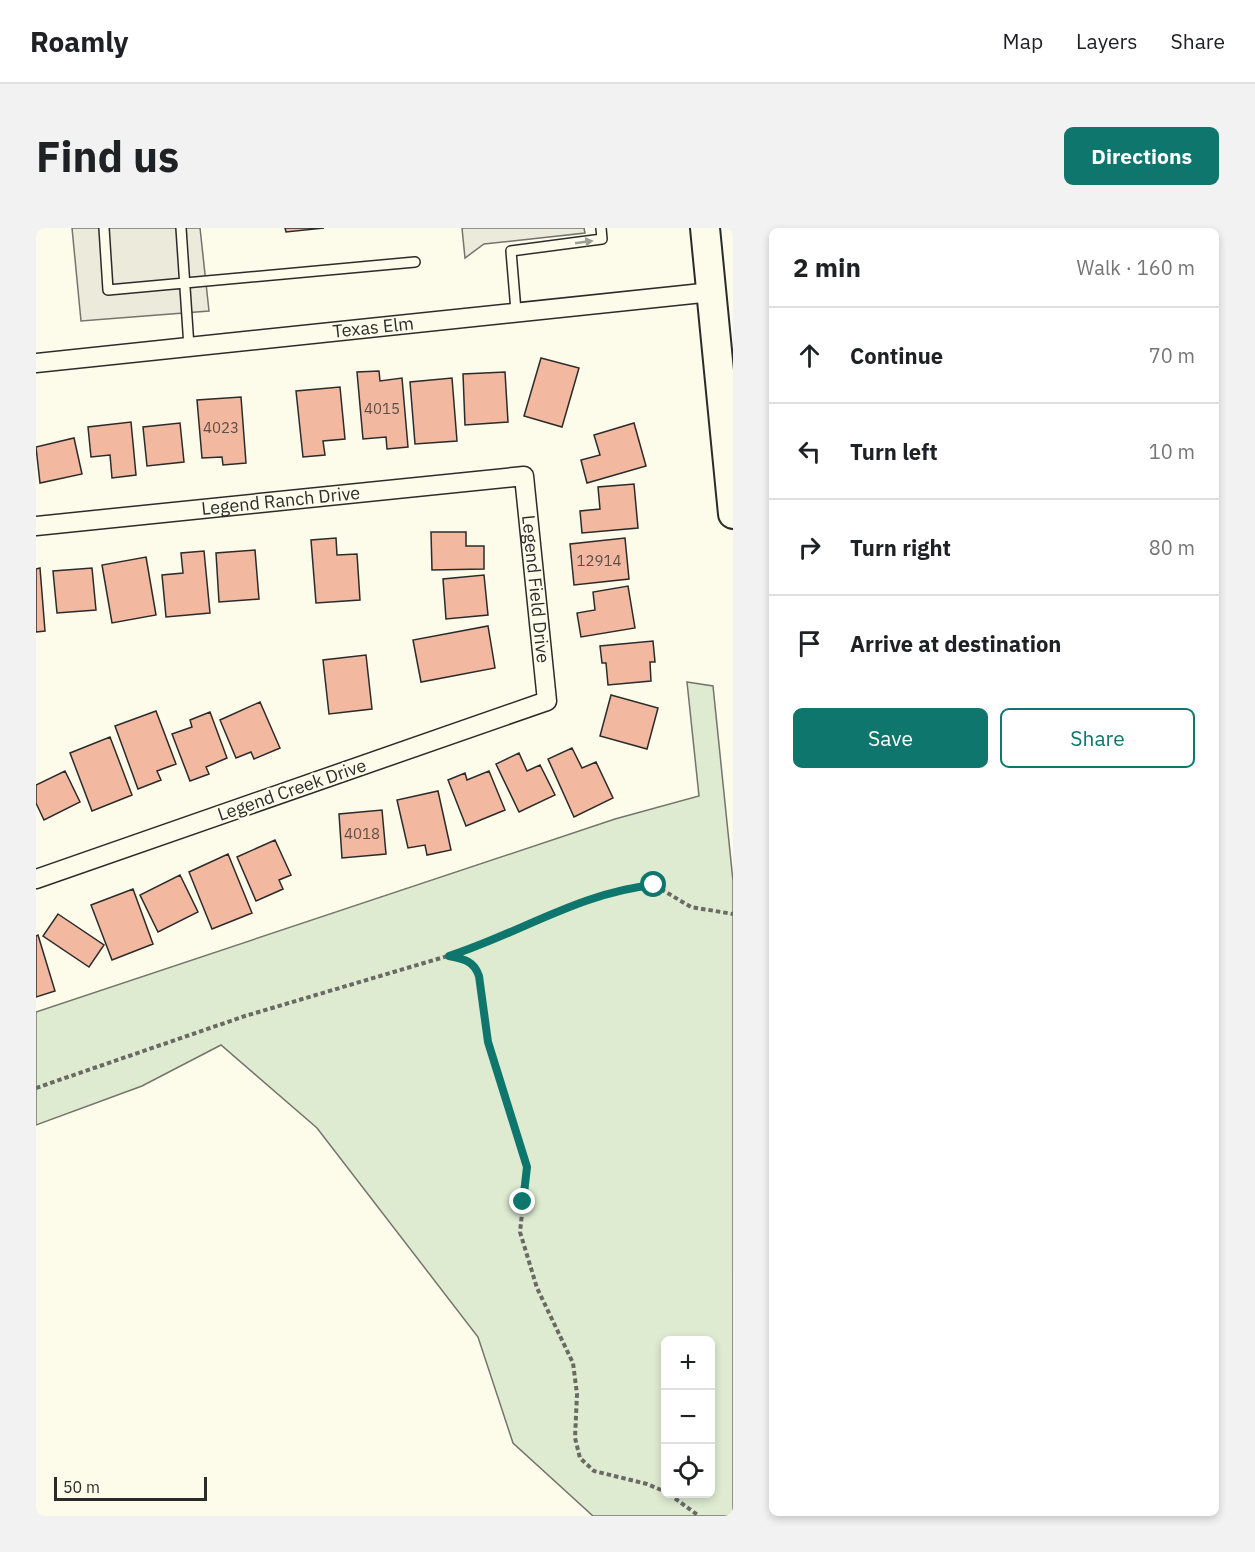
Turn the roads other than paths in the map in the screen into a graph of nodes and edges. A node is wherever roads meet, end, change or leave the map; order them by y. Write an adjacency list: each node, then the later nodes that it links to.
1 (104, 228): 6 (lane)
2 (181, 228): 6 (lane)
3 (601, 228): 8 (lane, one-way to 3)
4 (705, 228): 7 (main road)
5 (415, 262): 6 (lane)
6 (184, 283): 9 (lane)
7 (712, 292): 8 (street, Texas Elm); 12 (main road)
8 (516, 311): 9 (street, Texas Elm)
9 (189, 347): 10 (street, Texas Elm)
10 (36, 363)
11 (524, 476): 13 (street, Legend Ranch Drive); 14 (street, Legend Field Drive)
12 (733, 514)
13 (36, 526)
14 (548, 701): 15 (street, Legend Creek Drive)
15 (36, 879)

